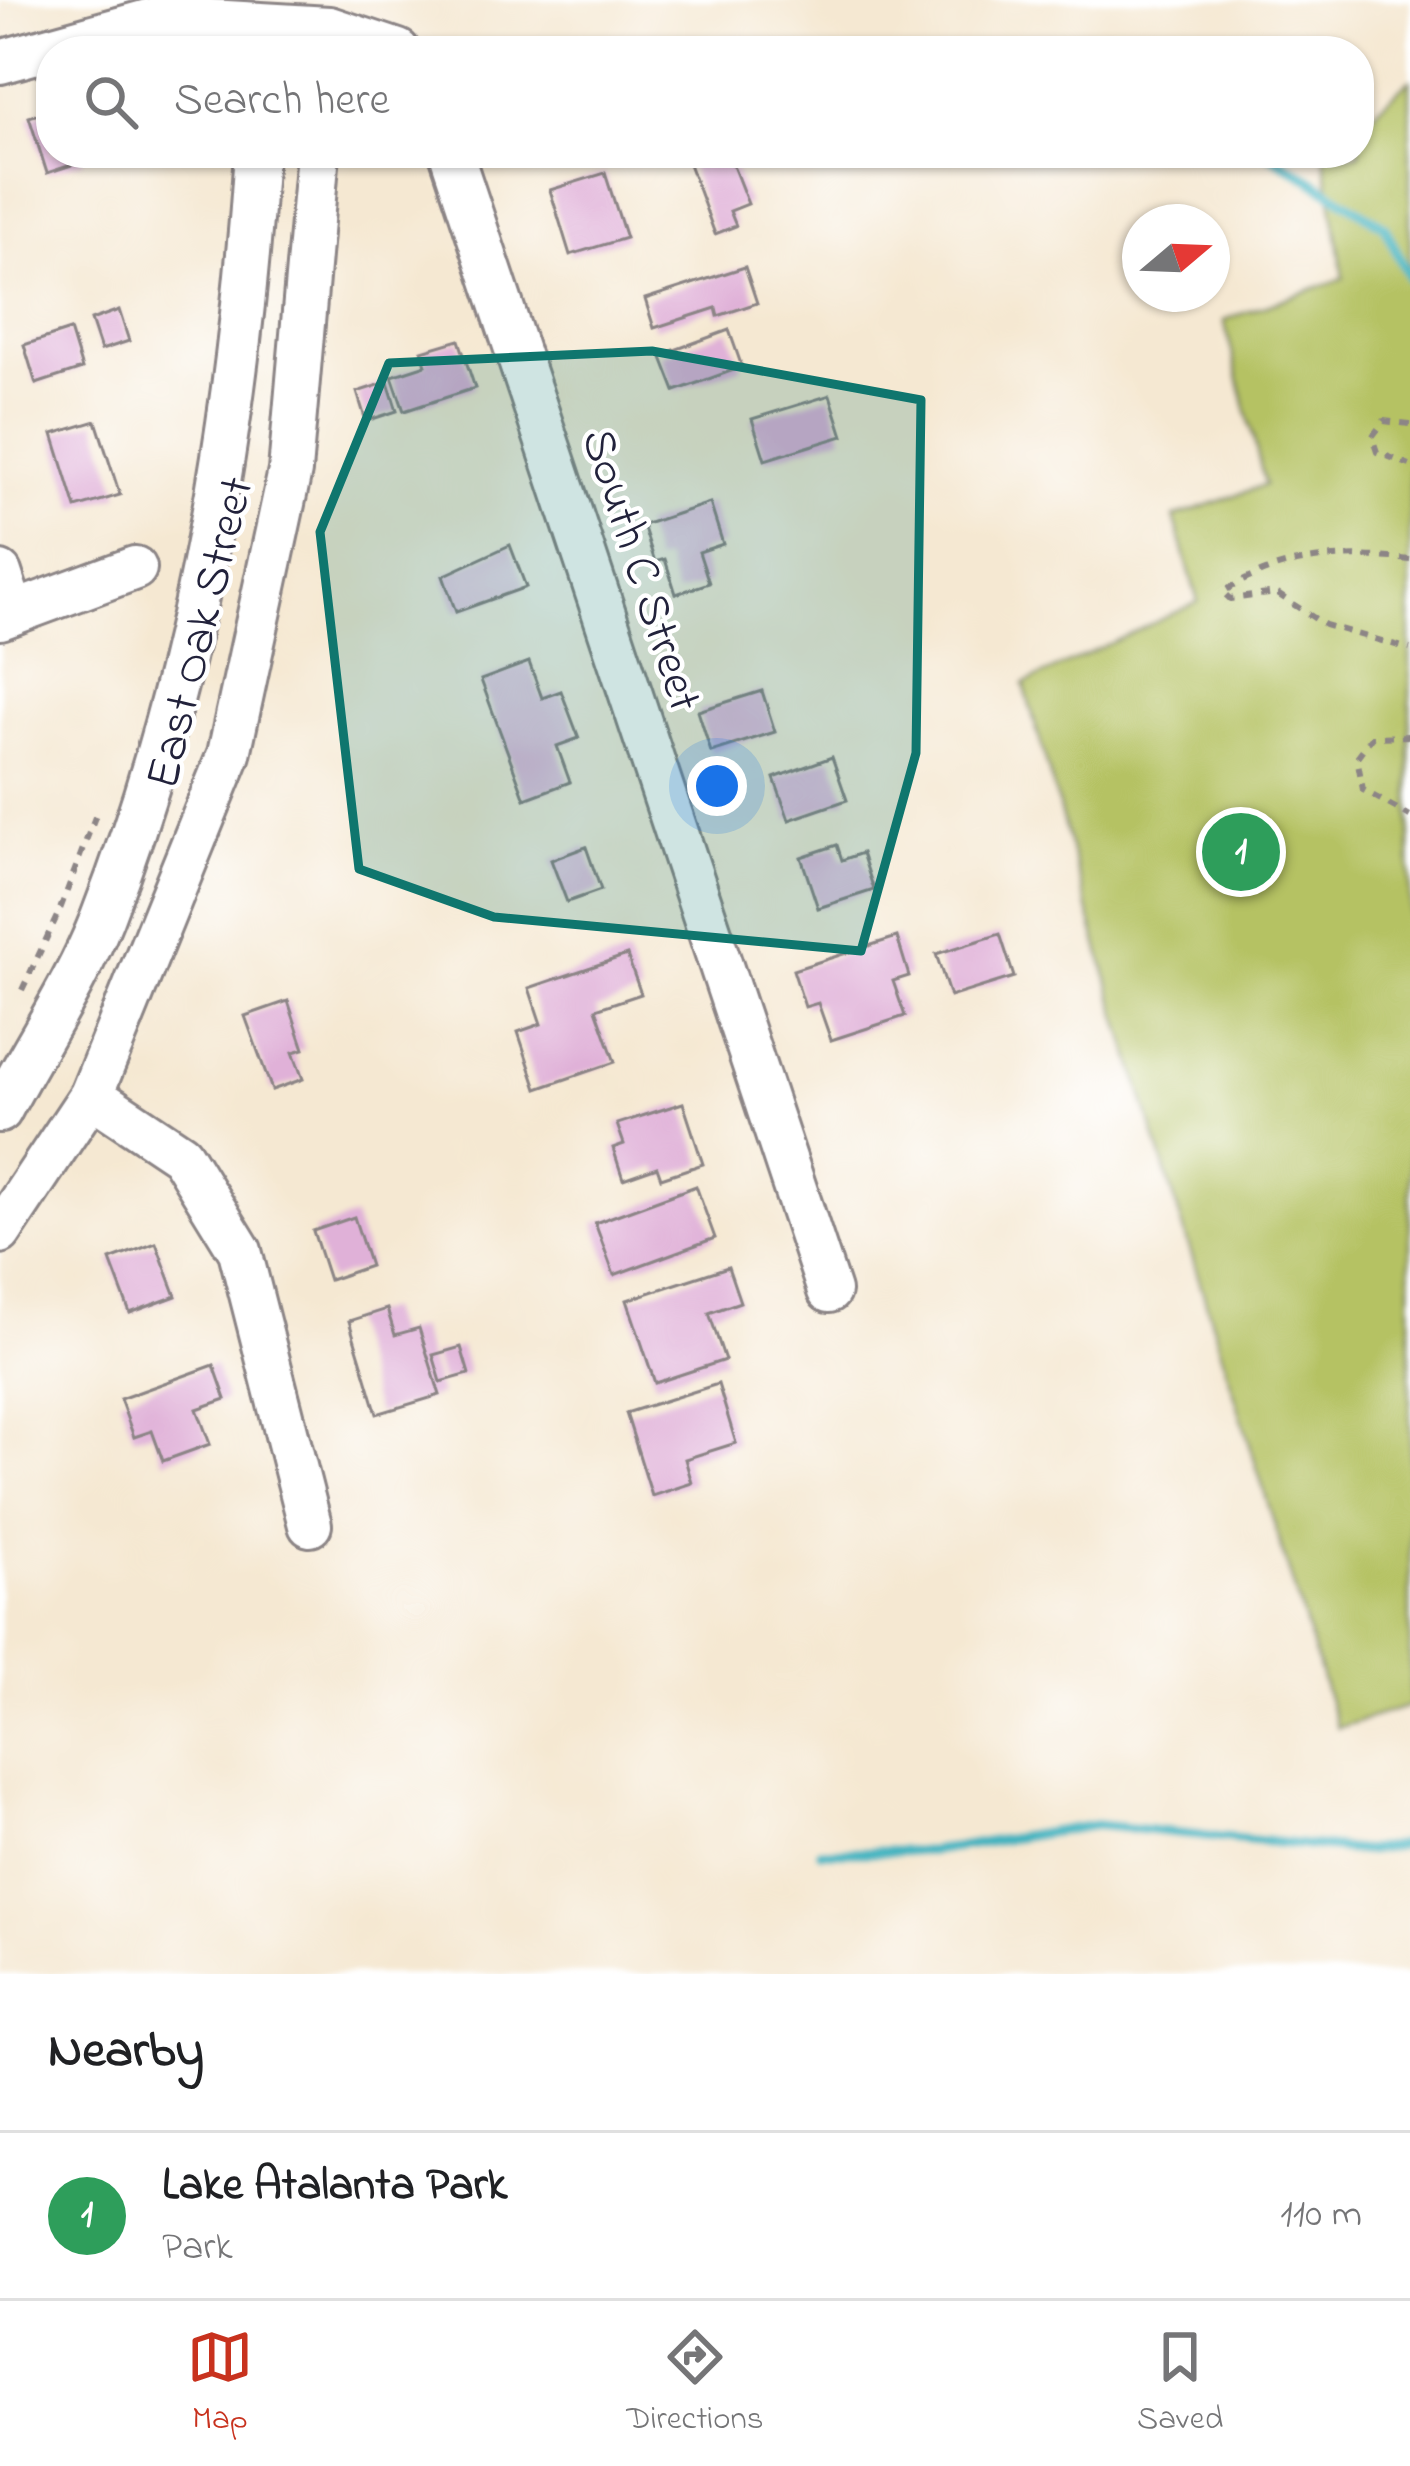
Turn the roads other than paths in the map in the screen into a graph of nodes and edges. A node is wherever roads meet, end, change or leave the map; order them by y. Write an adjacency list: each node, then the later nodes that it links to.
1 (264, 25): 2 (street); 3 (street)
2 (329, 26)
3 (94, 36)
4 (36, 52): 5 (street)
5 (0, 62)
6 (254, 168): 13 (street, East Oak Street)
7 (317, 168): 12 (street, East Oak Street)
8 (456, 168): 15 (street, South C Street)
9 (135, 568): 11 (street)
10 (0, 573): 11 (street)
11 (7, 616)
12 (92, 1095): 14 (street, East Oak Street); 16 (street)
13 (0, 1112)
14 (0, 1232)
15 (829, 1291)
16 (310, 1525)

